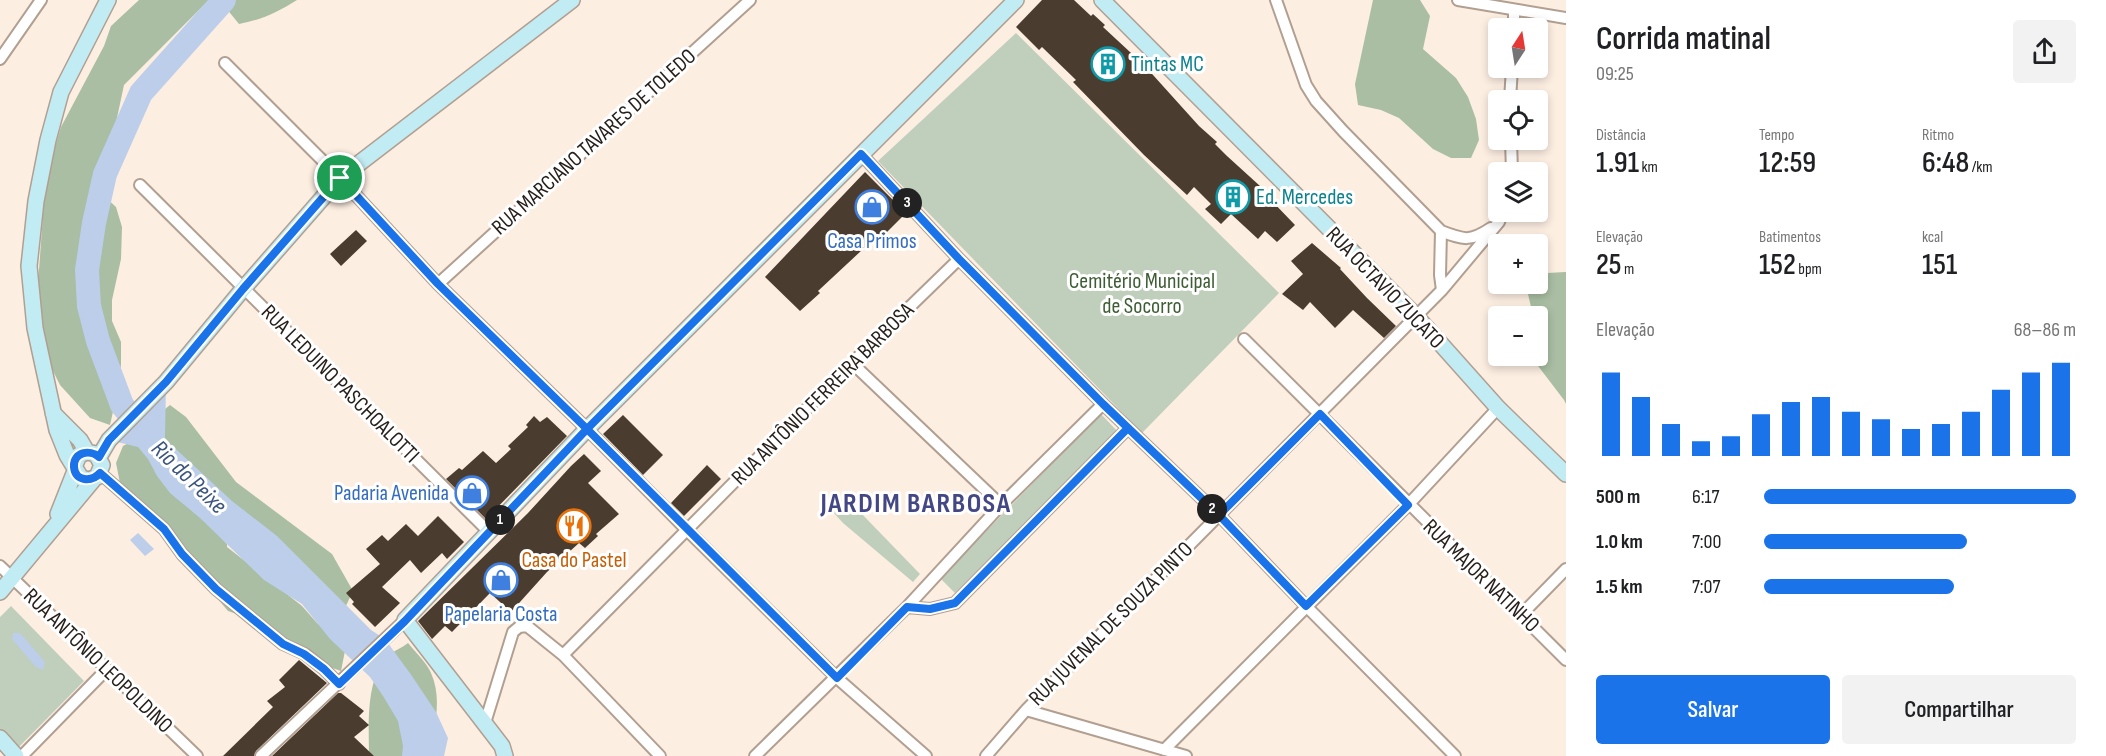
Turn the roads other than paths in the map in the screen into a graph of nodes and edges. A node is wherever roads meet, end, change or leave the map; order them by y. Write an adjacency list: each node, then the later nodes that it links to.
1 (41, 0): 12 (street)
2 (108, 0): 28 (street)
3 (572, 0): 15 (street)
4 (750, 0): 20 (street, RUA MARCIANO TAVARES DE TOLEDO)
5 (1016, 0): 14 (street)
6 (1102, 0): 23 (street, RUA OCTAVIO ZUCATO)
7 (1276, 0): 18 (street)
8 (1458, 0): 9 (street)
9 (1515, 10): 10 (street); 11 (street)
10 (1515, 18)
11 (1566, 18)
12 (0, 58)
13 (225, 63): 15 (street)
14 (861, 154): 19 (street); 31 (street)
15 (340, 178): 20 (street); 21 (street)
16 (140, 186): 21 (street, RUA LEDUINO PASCHOALOTTI)
17 (1499, 222): 18 (street); 22 (street, RUA JUVENAL DE SOUZA PINTO)
18 (1441, 231): 22 (street)
19 (959, 259): 25 (street, RUA ANTÔNIO FERREIRA BARBOSA); 26 (street)
20 (438, 284): 31 (street)
21 (243, 289): 32 (street); 41 (street, RUA LEDUINO PASCHOALOTTI)
22 (1442, 290): 23 (street, RUA JUVENAL DE SOUZA PINTO)
23 (1415, 315): 27 (street, RUA OCTAVIO ZUCATO); 29 (street, RUA JUVENAL DE SOUZA PINTO)
24 (1244, 339): 29 (street, RUA MAJOR NATINHO)
25 (852, 363): 36 (street); 40 (street, RUA ANTÔNIO FERREIRA BARBOSA)
26 (1103, 404): 30 (street); 36 (street)
27 (1498, 408): 34 (street, RUA OCTAVIO ZUCATO); 37 (street)
28 (53, 413): 32 (street); 33 (street)
29 (1320, 414): 37 (street, RUA MAJOR NATINHO); 38 (street, RUA JUVENAL DE SOUZA PINTO)
30 (1128, 428): 38 (street); 47 (street)
31 (587, 429): 40 (street); 41 (street)
32 (93, 454): 33 (street); 35 (street)
33 (75, 469): 35 (street); 39 (street)
34 (1566, 474)
35 (97, 476): 39 (street); 54 (street)
36 (1002, 505): 47 (street)
37 (1408, 505): 46 (street); 48 (street, RUA MAJOR NATINHO)
38 (1219, 515): 46 (street); 55 (street, RUA JUVENAL DE SOUZA PINTO)
39 (54, 525): 44 (street)
40 (688, 531): 50 (street, RUA ANTÔNIO FERREIRA BARBOSA); 53 (street)
41 (489, 532): 49 (street)
42 (0, 566): 44 (street, RUA ANTÔNIO LEOPOLDINO)
43 (1566, 569): 48 (street)
44 (12, 578): 45 (street); 52 (street, RUA ANTÔNIO LEOPOLDINO)
45 (0, 592)
46 (1306, 606): 58 (street); 69 (street)
47 (907, 607): 53 (street)
48 (1521, 615): 51 (street, RUA MAJOR NATINHO)
49 (401, 624): 54 (street); 56 (street)
50 (563, 655): 56 (street); 64 (street)
51 (1566, 660)
52 (106, 670): 60 (street); 61 (street, RUA ANTÔNIO LEOPOLDINO)
53 (837, 678): 65 (street); 66 (street)
54 (341, 682): 62 (street)
55 (1026, 710): 58 (street); 67 (street, RUA JUVENAL DE SOUZA PINTO)
56 (485, 723): 63 (street)
57 (0, 738): 59 (street)
58 (1164, 750): 68 (street)
59 (16, 756)
60 (22, 756)
61 (197, 756)
62 (261, 756)
63 (505, 756)
64 (660, 756)
65 (755, 756)
66 (926, 756)
67 (986, 756)
68 (1186, 756)
69 (1455, 756)

